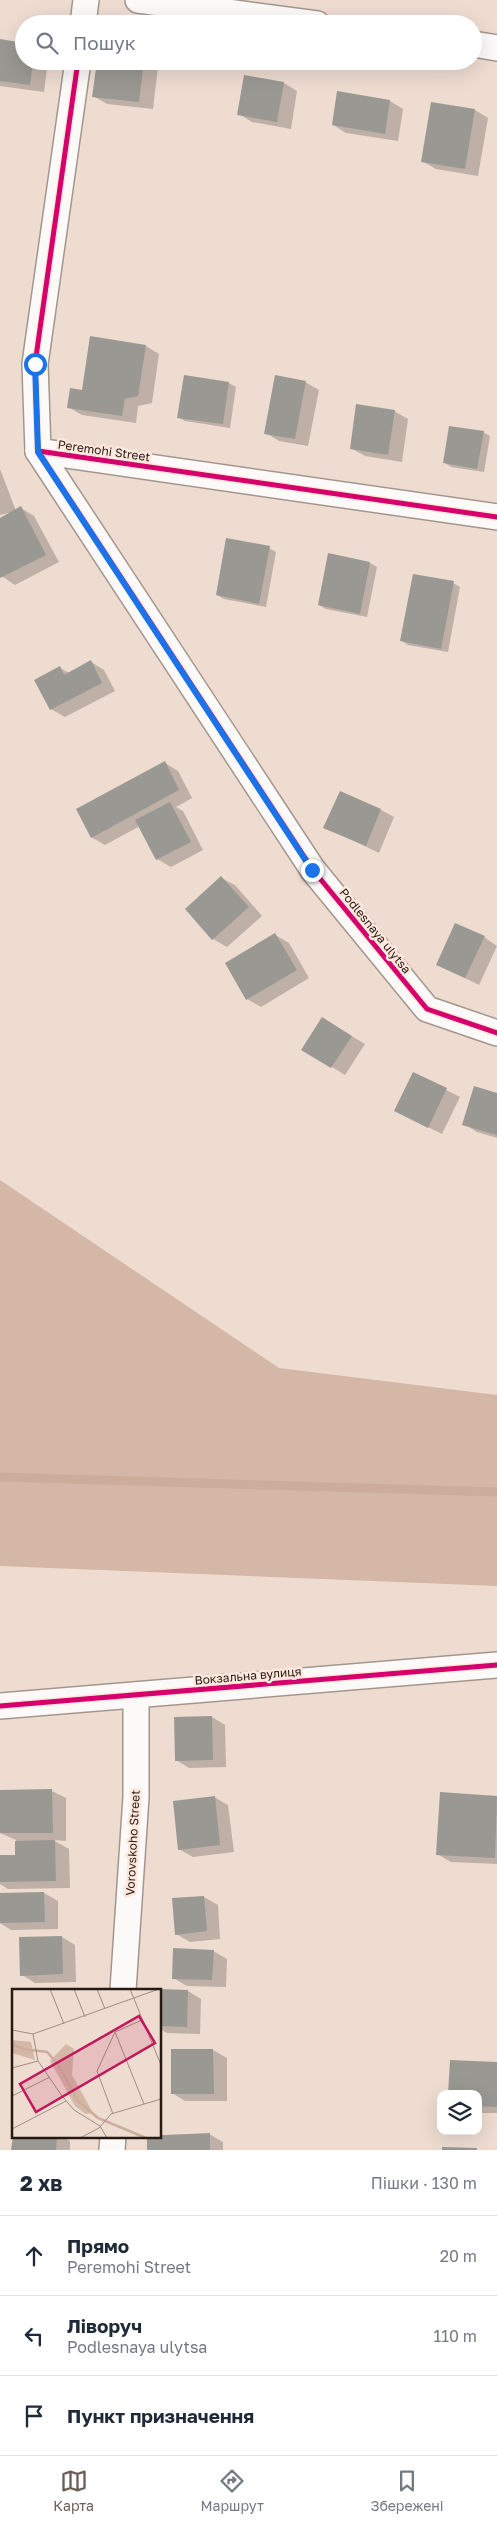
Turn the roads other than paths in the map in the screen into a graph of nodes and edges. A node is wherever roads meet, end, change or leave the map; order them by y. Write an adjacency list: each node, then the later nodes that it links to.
1 (86, 0): 3 (street)
2 (138, 0): 4 (street)
3 (84, 15)
4 (250, 15)
5 (482, 46): 6 (street)
6 (497, 48)
7 (77, 70): 8 (street, Peremohi Street)
8 (38, 452): 9 (street, Peremohi Street); 10 (street, Podlesnaya ulytsa)
9 (497, 517)
10 (497, 1033)
11 (497, 1664): 12 (street, Вокзальна вулиця)
12 (136, 1695): 13 (street, Вокзальна вулиця); 14 (street, Vorovskoho Street)
13 (0, 1706)
14 (123, 1989)

